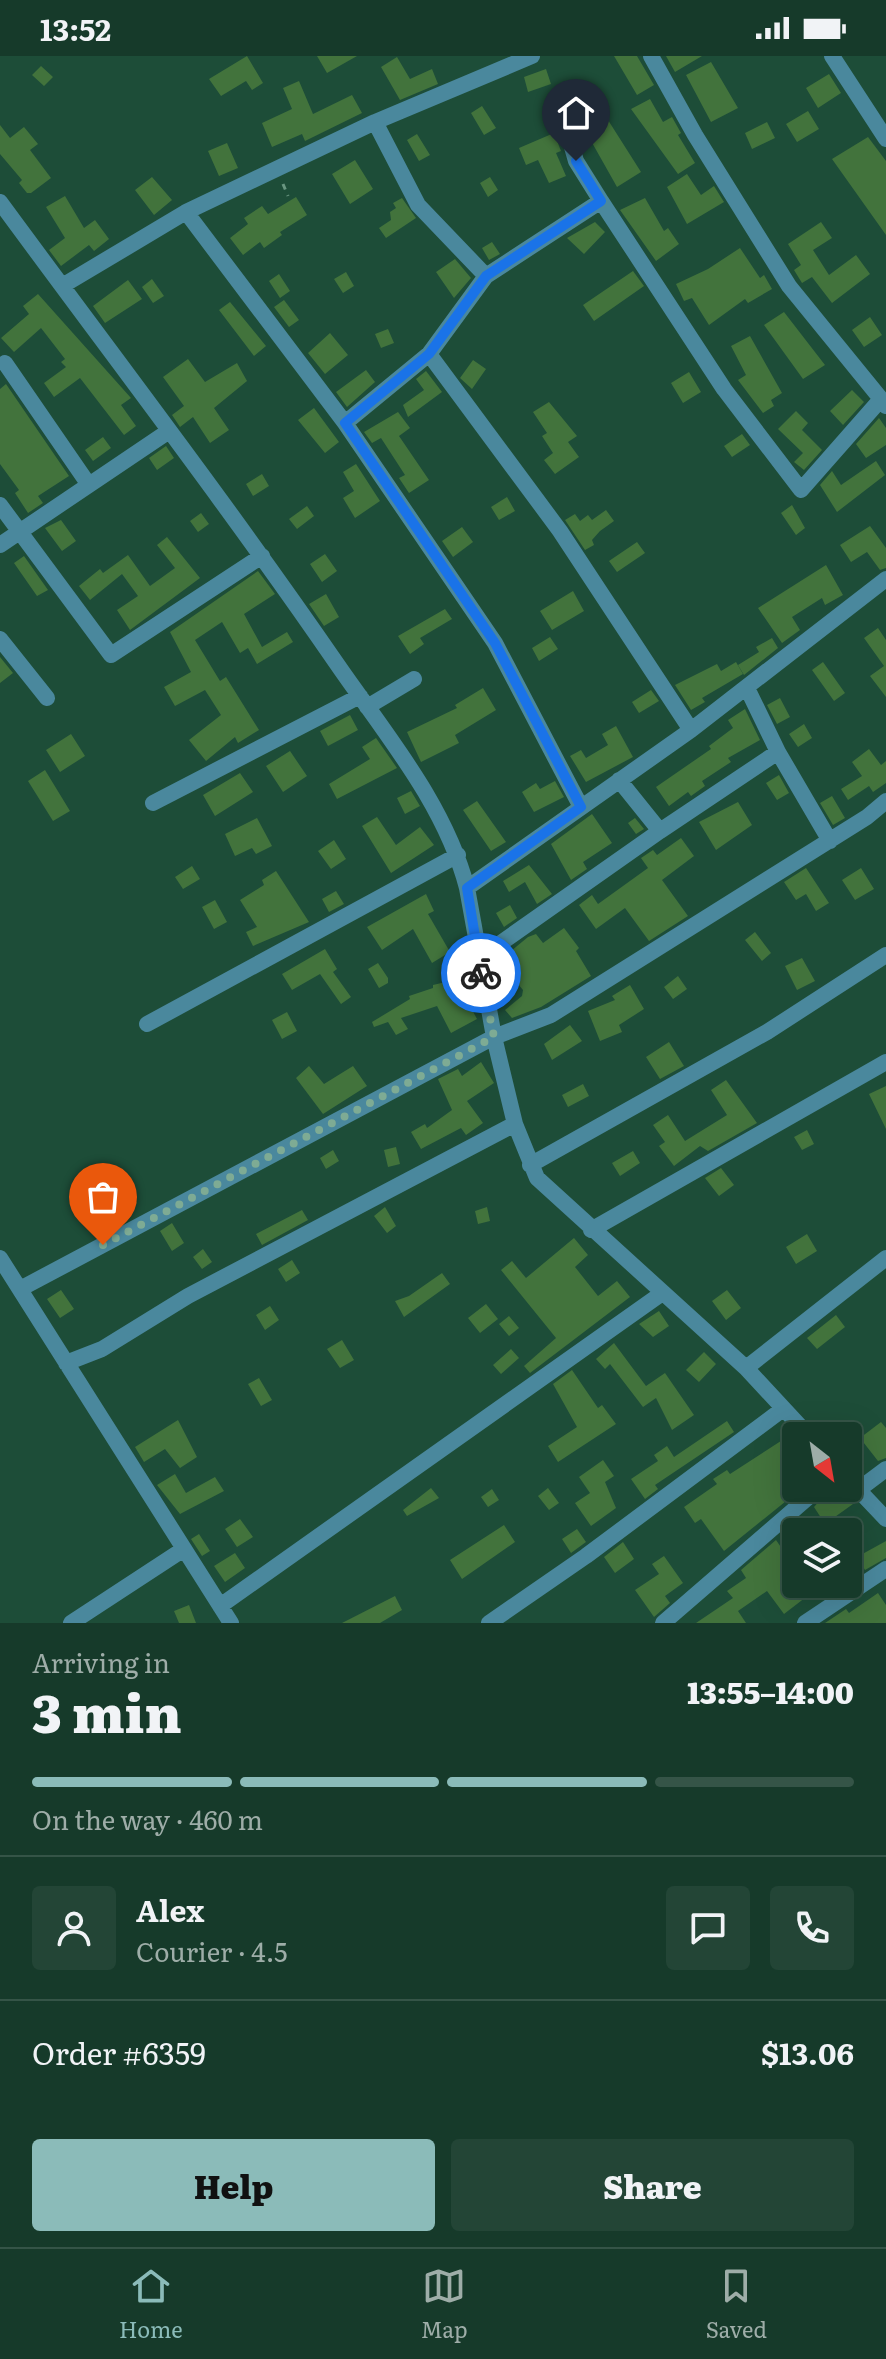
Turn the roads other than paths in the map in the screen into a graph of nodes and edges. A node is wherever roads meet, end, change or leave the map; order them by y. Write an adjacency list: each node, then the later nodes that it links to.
1 (532, 56): 5 (street)
2 (651, 56): 14 (street)
3 (832, 56): 6 (street)
4 (562, 112): 7 (street)
5 (375, 122): 9 (street); 10 (street)
6 (886, 139)
7 (601, 201): 10 (street); 14 (street)
8 (0, 202): 11 (street)
9 (186, 212): 11 (street); 15 (street)
10 (486, 276): 12 (street)
11 (62, 286): 16 (street)
12 (429, 354): 15 (street); 28 (street)
13 (5, 363): 17 (street)
14 (883, 402)
15 (345, 423): 33 (street)
16 (169, 431): 17 (street); 21 (street)
17 (89, 485): 19 (street)
18 (0, 505): 19 (street)
19 (19, 532): 20 (street); 21 (street)
20 (0, 545)
21 (262, 556): 27 (street)
22 (886, 579): 25 (street)
23 (0, 639): 26 (street)
24 (414, 679): 27 (street)
25 (747, 688): 28 (street); 29 (street)
26 (47, 698)
27 (364, 702): 32 (street); 36 (street)
28 (691, 730): 30 (street)
29 (778, 752): 34 (street); 35 (street)
30 (619, 780): 33 (street); 34 (street)
31 (886, 801): 35 (street)
32 (153, 803)
33 (581, 807): 37 (street)
34 (660, 831): 39 (street)
35 (830, 841): 41 (street)
36 (458, 855): 37 (street); 40 (street)
37 (467, 888): 39 (street)
38 (886, 955): 44 (street)
39 (478, 959): 41 (street)
40 (147, 1024)
41 (494, 1037): 43 (street); 48 (street)
42 (886, 1062): 45 (street)
43 (515, 1124): 44 (street); 50 (street)
44 (530, 1165): 45 (street)
45 (591, 1230): 49 (street)
46 (0, 1258): 48 (street)
47 (886, 1258): 51 (street)
48 (20, 1289): 50 (street)
49 (661, 1294): 51 (street); 61 (street)
50 (66, 1363): 59 (street)
51 (746, 1368): 52 (street)
52 (783, 1409): 53 (street); 63 (street)
53 (796, 1422)
54 (886, 1469): 55 (street)
55 (862, 1481)
56 (862, 1494): 58 (street)
57 (803, 1502): 64 (street)
58 (886, 1519)
59 (184, 1549): 61 (street); 62 (street)
60 (886, 1569): 65 (street)
61 (225, 1618)
62 (71, 1623)
63 (489, 1623)
64 (663, 1623)
65 (805, 1623)

